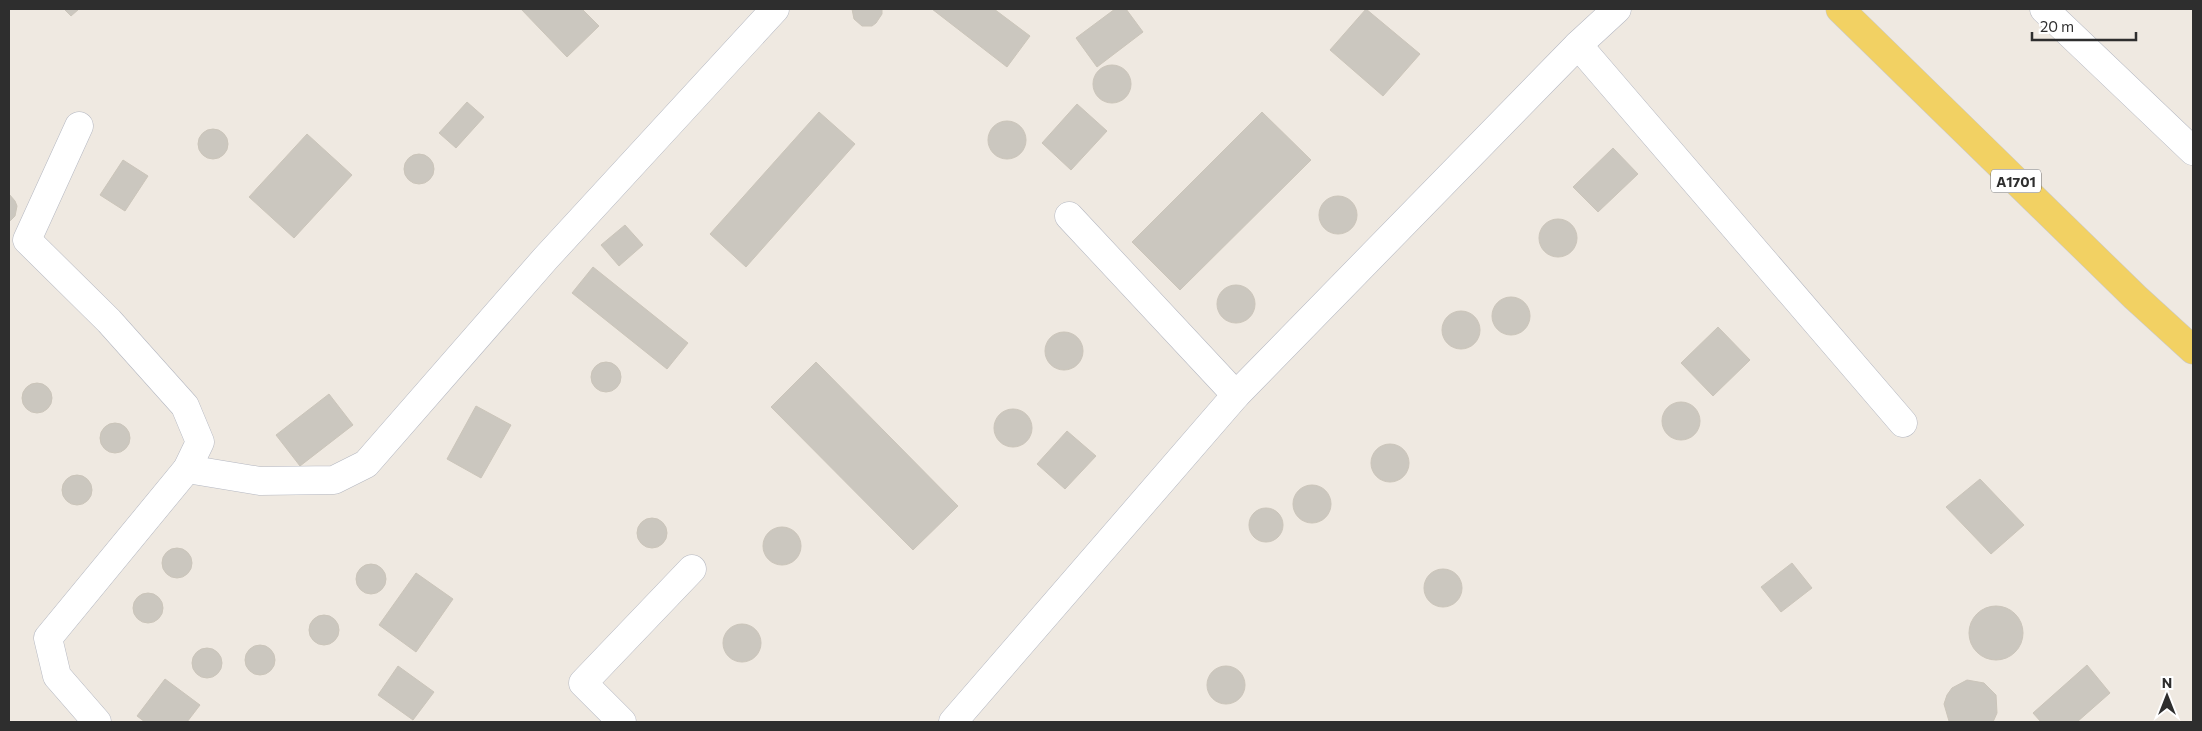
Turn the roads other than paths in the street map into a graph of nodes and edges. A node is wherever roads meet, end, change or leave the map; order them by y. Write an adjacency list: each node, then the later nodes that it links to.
1 (775, 9): 12 (street)
2 (1617, 9): 5 (street)
3 (1840, 9): 9 (main road, A1701)
4 (2044, 9): 7 (street)
5 (1578, 45): 10 (street); 11 (street)
6 (79, 126): 12 (street)
7 (2193, 151)
8 (1069, 216): 10 (street)
9 (2193, 350)
10 (1236, 395): 16 (street)
11 (1903, 424)
12 (186, 469): 14 (street)
13 (692, 569): 15 (street)
14 (97, 722)
15 (622, 722)
16 (953, 722)

